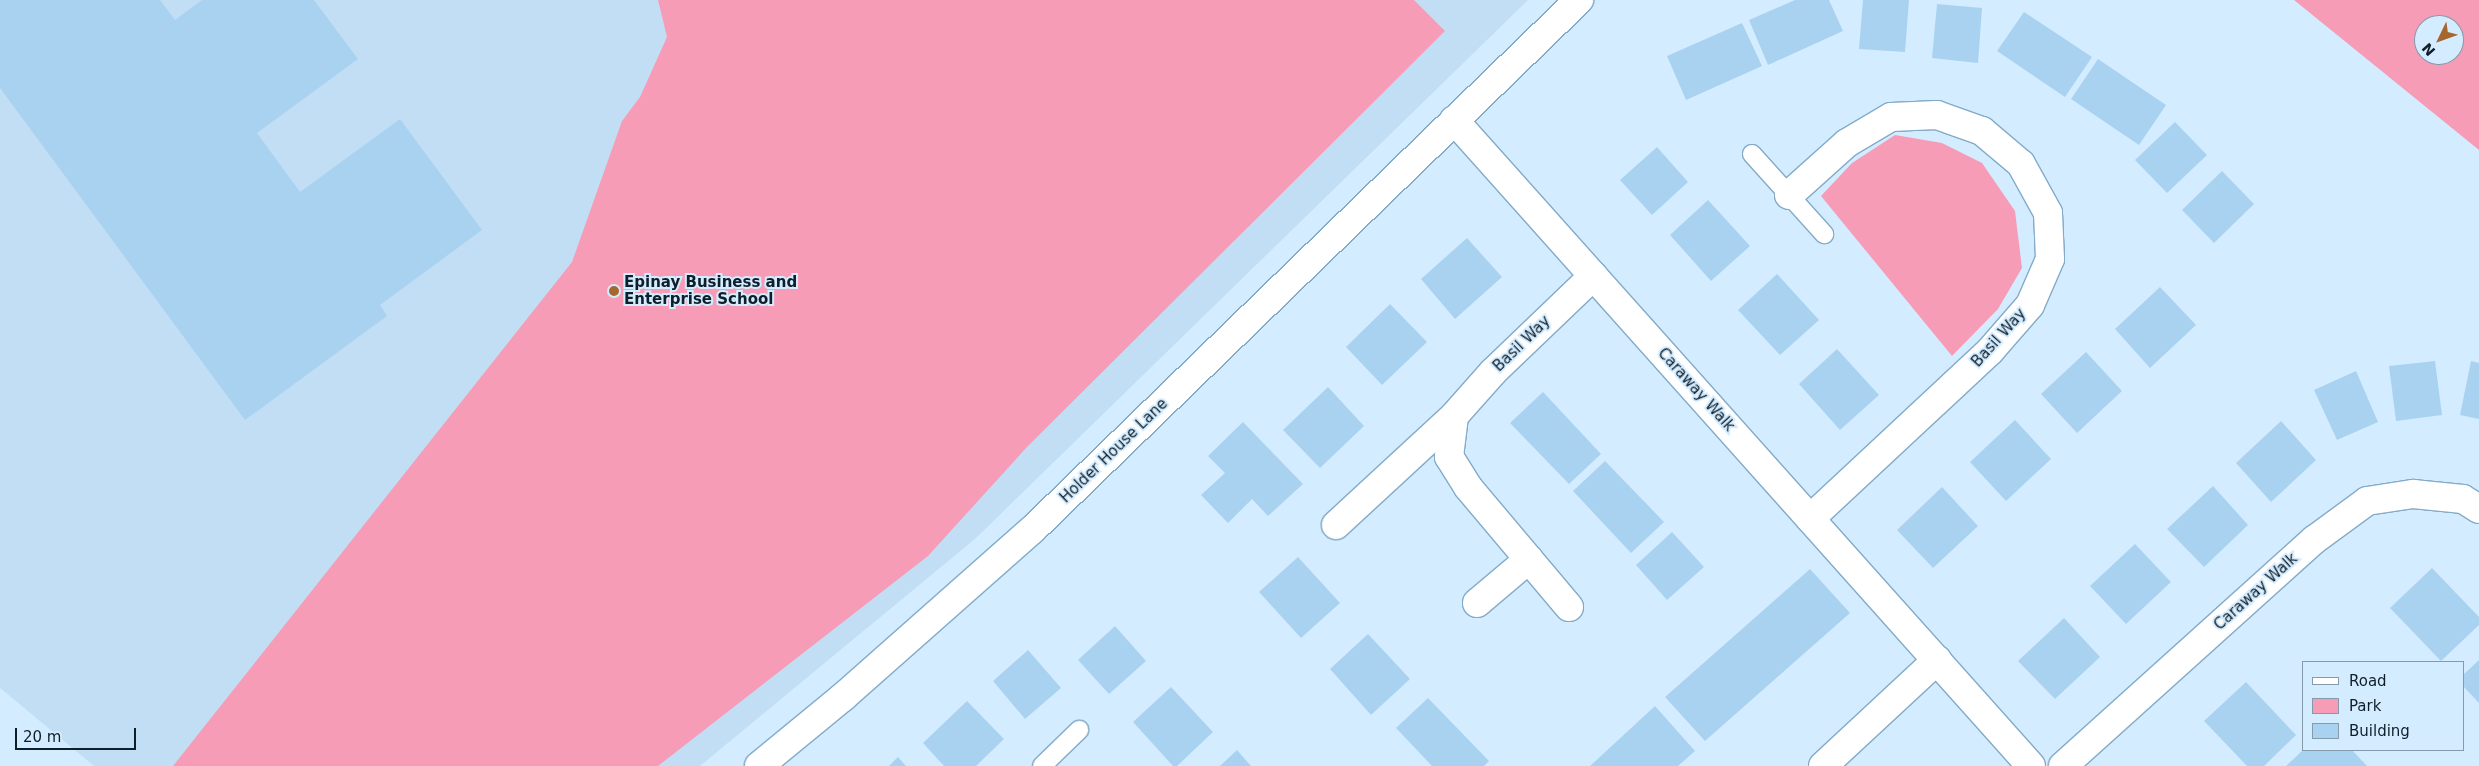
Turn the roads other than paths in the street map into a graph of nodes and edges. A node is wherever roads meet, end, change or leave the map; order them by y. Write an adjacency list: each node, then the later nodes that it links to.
1 (1579, 0): 2 (street, Holder House Lane)
2 (1454, 120): 6 (street, Caraway Walk); 16 (street, Holder House Lane)
3 (1752, 154): 4 (lane)
4 (1789, 196): 5 (lane); 9 (street, Basil Way)
5 (1824, 234)
6 (1593, 276): 7 (street, Basil Way); 9 (street, Caraway Walk)
7 (1454, 416): 10 (street, Basil Way); 11 (street)
8 (2479, 509): 20 (street, Caraway Walk)
9 (1810, 519): 14 (street, Caraway Walk)
10 (1336, 525)
11 (1529, 559): 12 (street); 13 (street)
12 (1477, 603)
13 (1569, 607)
14 (1937, 660): 18 (street); 19 (street, Caraway Walk)
15 (1079, 730): 17 (lane)
16 (760, 766)
17 (1042, 766)
18 (1823, 766)
19 (2031, 766)
20 (2063, 766)

